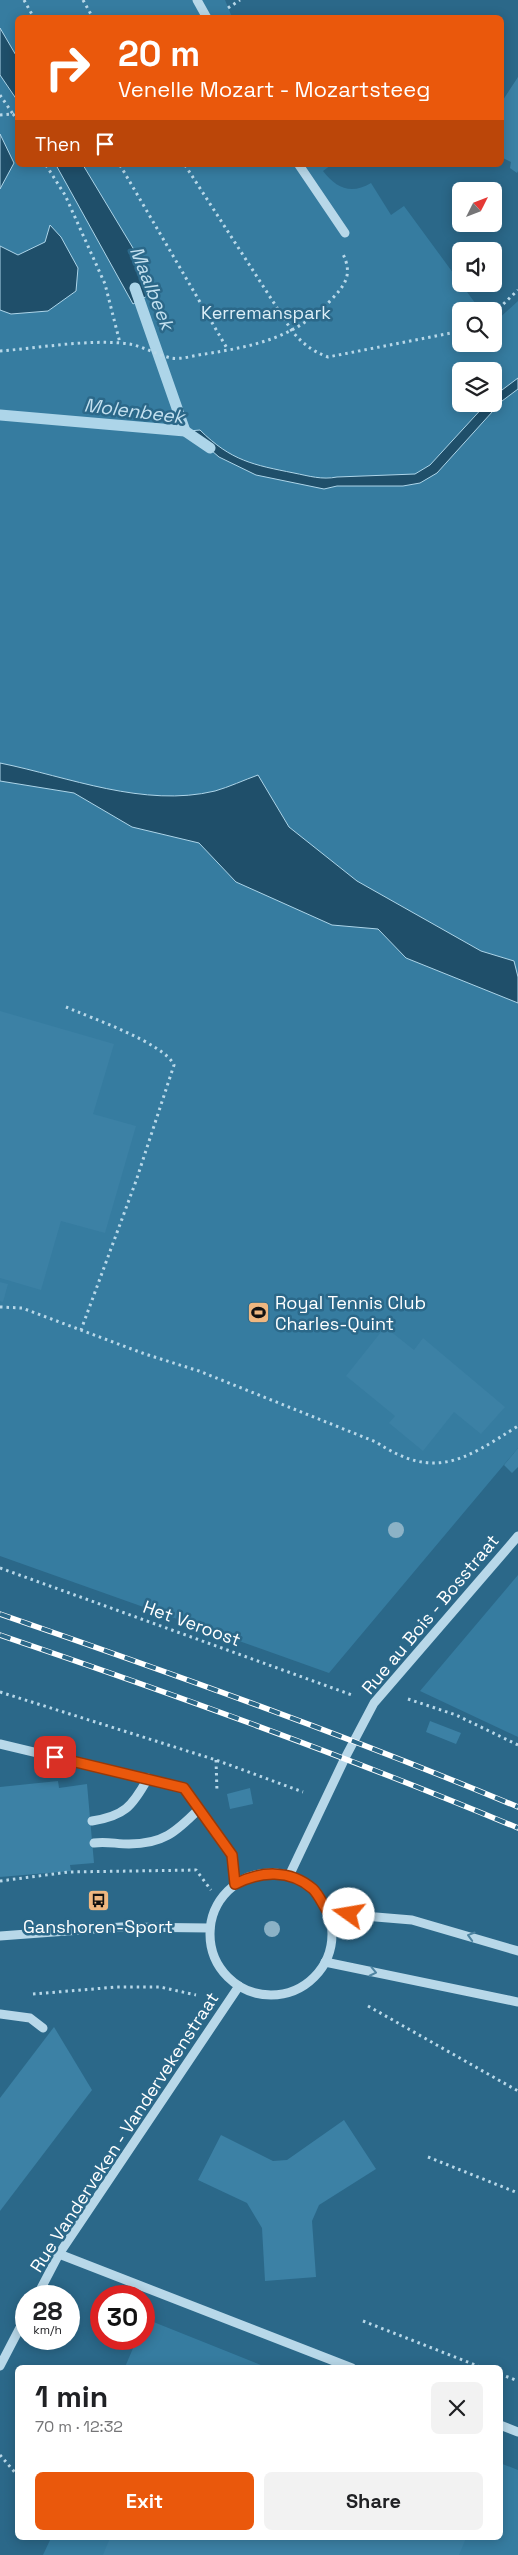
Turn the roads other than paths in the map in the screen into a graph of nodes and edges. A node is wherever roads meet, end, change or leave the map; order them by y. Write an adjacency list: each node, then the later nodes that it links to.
1 (197, 0): 2 (street)
2 (205, 15)
3 (300, 167): 4 (street)
4 (345, 233)
5 (518, 1536): 11 (street, Rue au Bois - Bosstraat)
6 (0, 1744): 7 (street)
7 (148, 1778): 8 (street); 9 (street)
8 (199, 1809): 10 (street); 12 (street)
9 (92, 1821)
10 (94, 1843)
11 (289, 1876): 12 (street); 13 (street)
12 (235, 1884): 14 (street)
13 (328, 1912): 16 (street, one-way to 13); 17 (street)
14 (210, 1928): 15 (street); 18 (street)
15 (0, 1936)
16 (518, 1951)
17 (326, 1962): 18 (street); 19 (street, one-way to 19)
18 (239, 1986): 22 (street, Rue Vanderveken - Vandervekenstraat)
19 (518, 2002)
20 (0, 2014): 21 (street)
21 (43, 2028)
22 (59, 2254): 23 (street, Rue Vanderveken - Vandervekenstraat); 25 (street)
23 (43, 2285)
24 (15, 2337): 26 (street)
25 (344, 2365)
26 (0, 2366)
27 (503, 2426): 28 (street)
28 (518, 2432)

